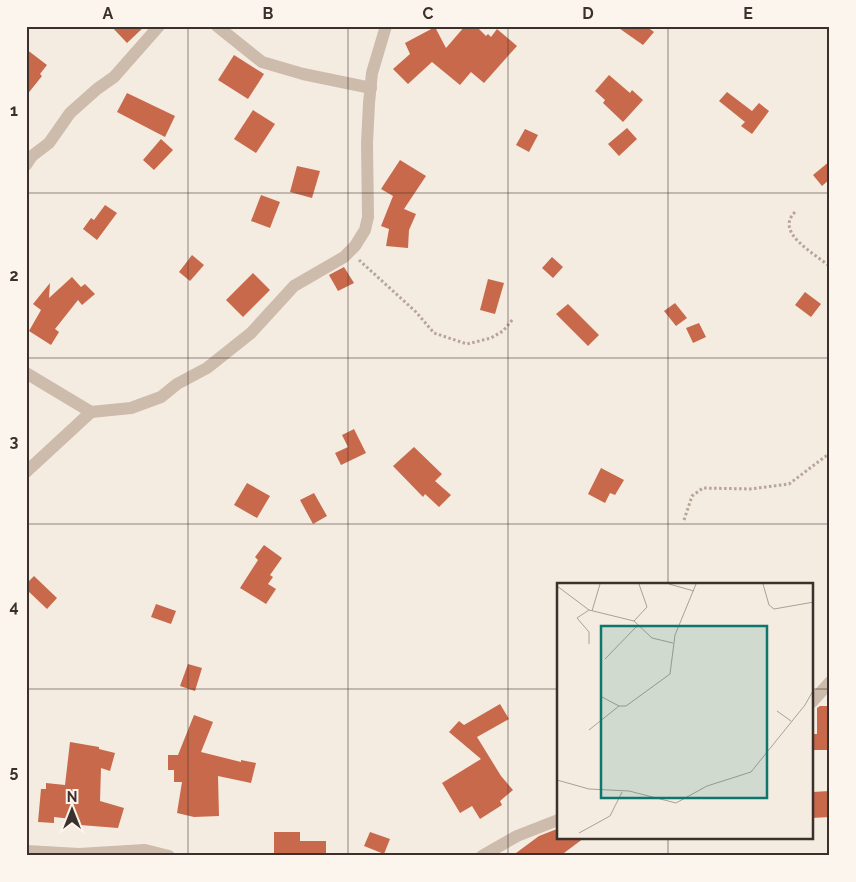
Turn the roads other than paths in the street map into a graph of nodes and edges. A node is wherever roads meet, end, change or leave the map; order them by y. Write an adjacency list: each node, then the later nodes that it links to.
1 (159, 26): 5 (street)
2 (217, 26): 4 (street)
3 (386, 26): 4 (street)
4 (370, 88): 7 (street)
5 (26, 165)
6 (26, 374): 7 (street)
7 (91, 412): 8 (street)
8 (26, 472)
9 (830, 682): 10 (street)
10 (814, 700)
11 (557, 820): 15 (street)
12 (26, 851): 13 (street)
13 (107, 854): 14 (street)
14 (170, 856)
15 (482, 856)

